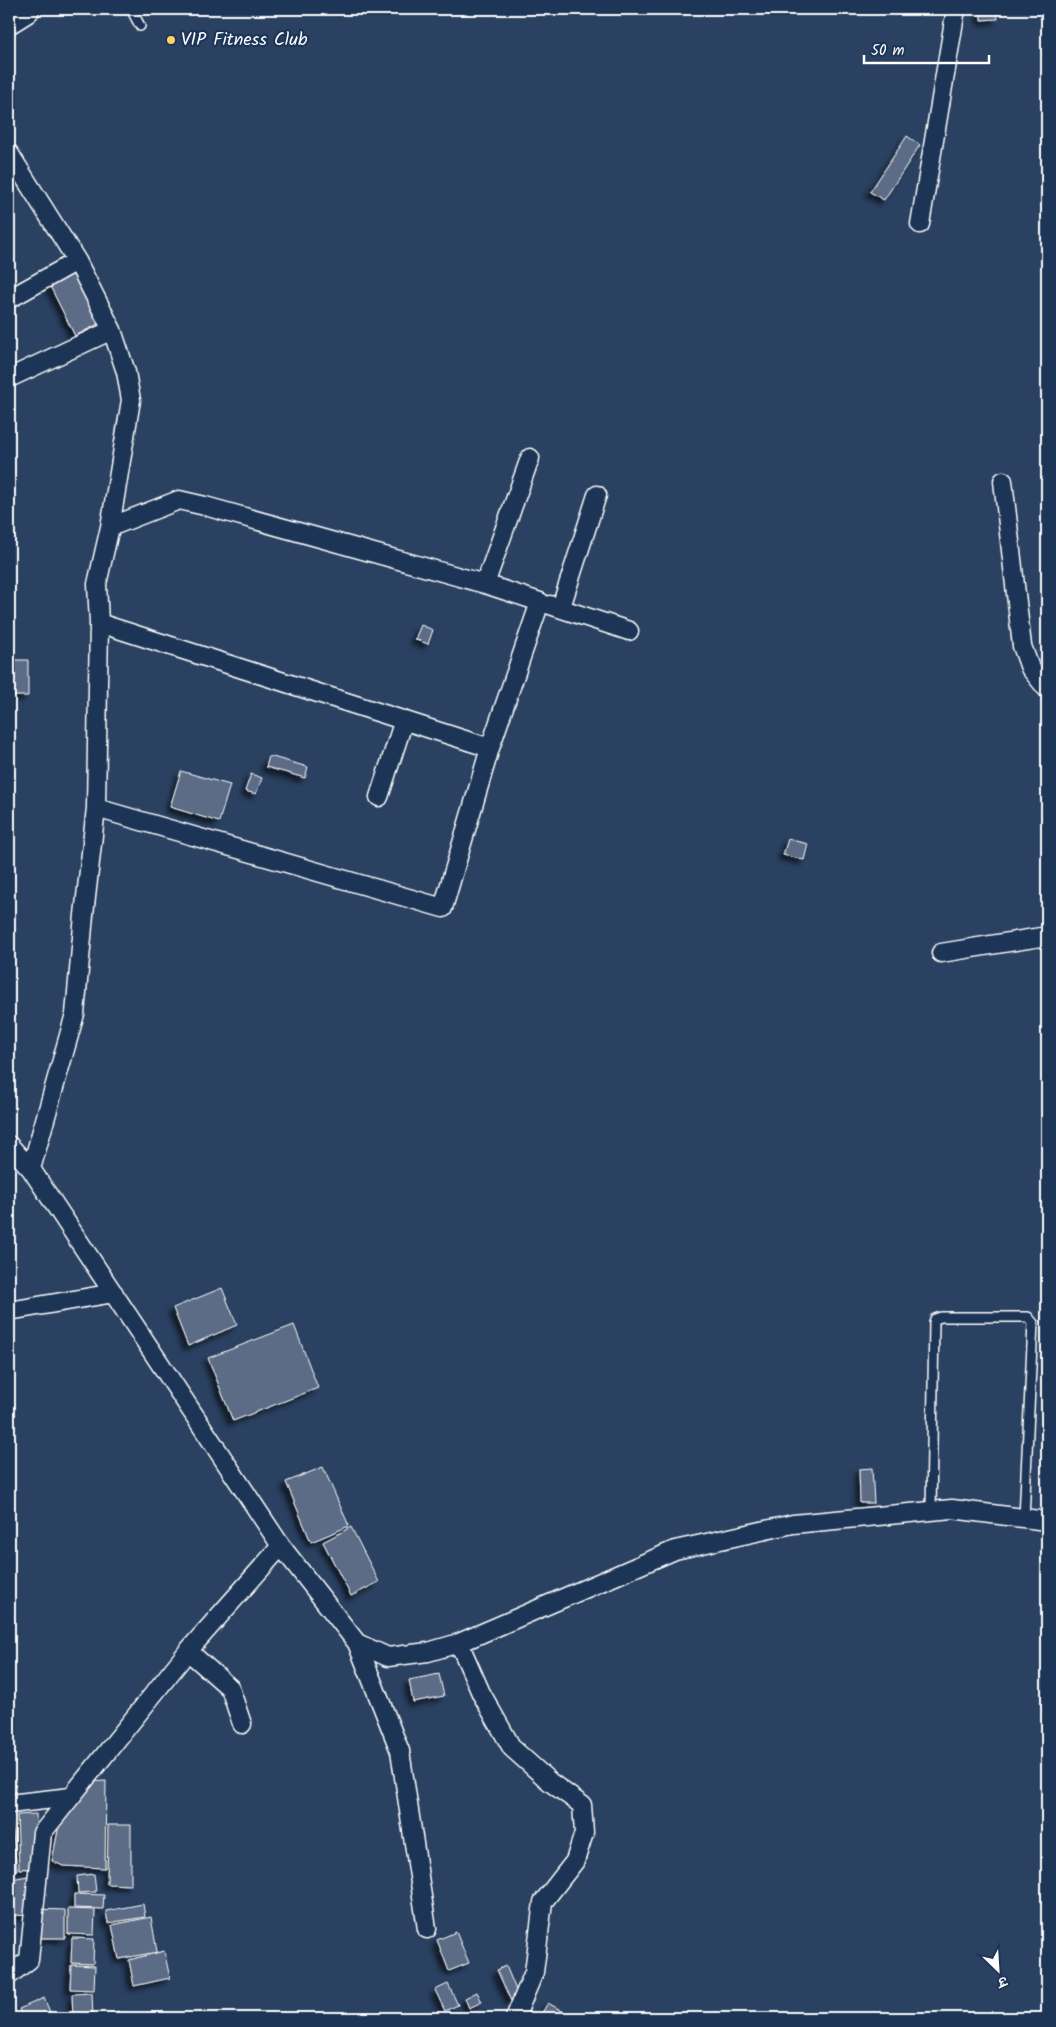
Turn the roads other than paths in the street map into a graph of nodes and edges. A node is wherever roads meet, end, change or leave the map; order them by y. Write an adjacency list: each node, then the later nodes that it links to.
1 (25, 9): 4 (main road)
2 (131, 9): 5 (lane)
3 (956, 9): 7 (street)
4 (9, 19)
5 (140, 26)
6 (9, 153): 8 (street)
7 (920, 224)
8 (77, 261): 9 (street); 10 (street)
9 (9, 299)
10 (112, 330): 11 (street); 15 (street)
11 (9, 378)
12 (530, 458): 16 (street)
13 (1003, 481): 21 (street)
14 (598, 495): 18 (street)
15 (110, 527): 16 (street); 19 (street)
16 (485, 584): 17 (street)
17 (540, 602): 18 (street); 23 (street)
18 (561, 607): 20 (street)
19 (99, 623): 22 (street); 25 (street)
20 (629, 631)
21 (1047, 689)
22 (404, 720): 23 (street); 24 (street)
23 (490, 748): 25 (street)
24 (379, 798)
25 (96, 808): 29 (street)
26 (1047, 936): 27 (street)
27 (942, 953)
28 (9, 1145): 29 (street)
29 (31, 1169): 30 (street)
30 (114, 1293): 31 (street); 35 (street)
31 (10, 1309)
32 (931, 1512): 33 (street); 33 (lane); 37 (street)
33 (1024, 1518): 34 (street)
34 (1047, 1521)
35 (281, 1546): 36 (street); 38 (street)
36 (357, 1643): 37 (street); 42 (street)
37 (459, 1643): 44 (street)
38 (188, 1651): 39 (street); 40 (street)
39 (242, 1724)
40 (71, 1797): 41 (street); 43 (street)
41 (9, 1804)
42 (427, 1929)
43 (9, 1975)
44 (515, 2018)

